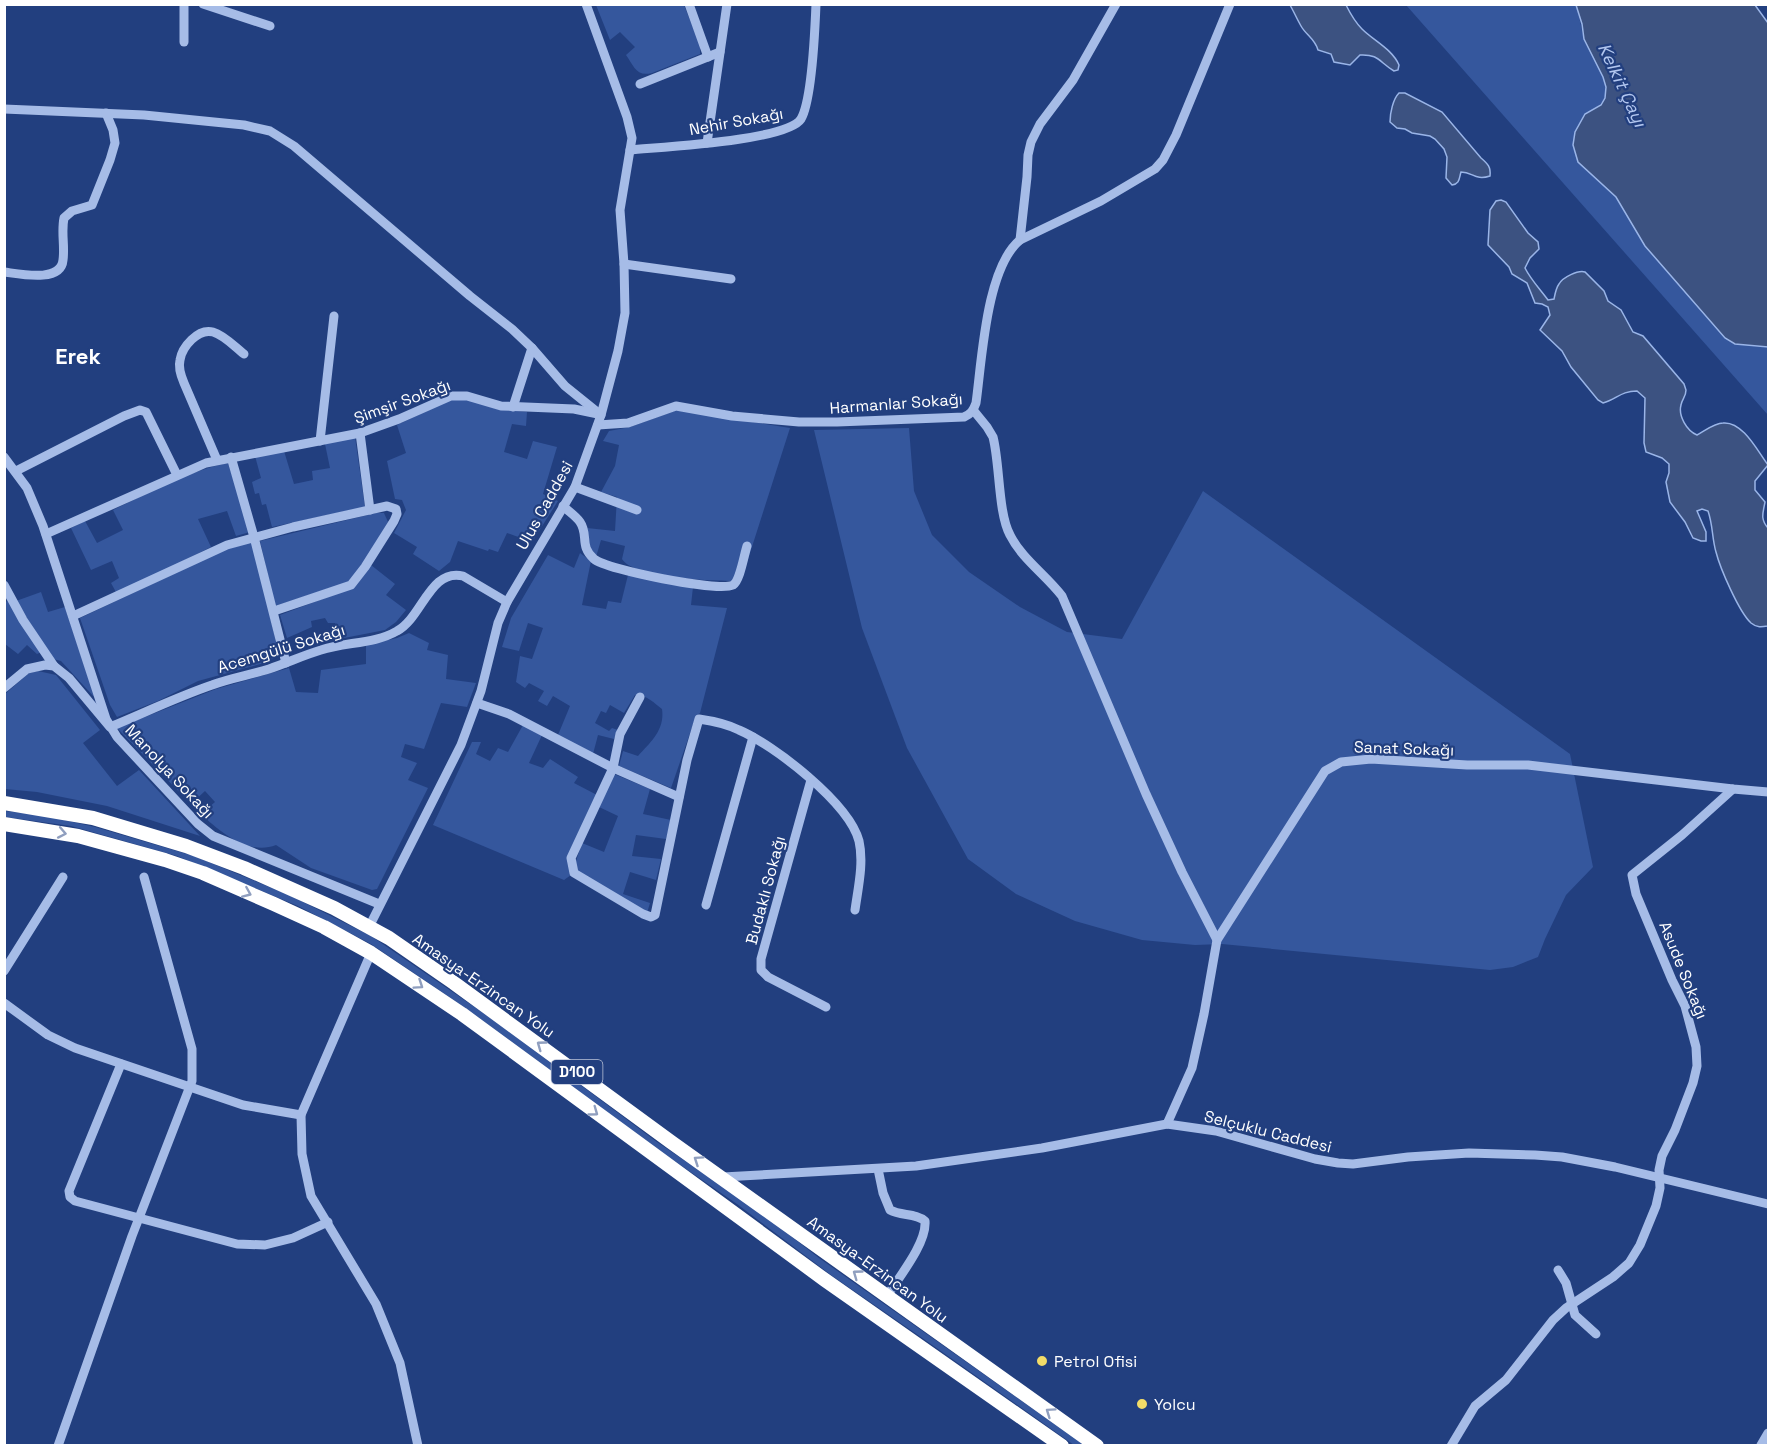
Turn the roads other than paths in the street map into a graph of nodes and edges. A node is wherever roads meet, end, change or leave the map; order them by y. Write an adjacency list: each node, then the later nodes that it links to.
1 (184, 4): 10 (street)
2 (203, 4): 9 (street)
3 (586, 4): 17 (street, Ulus Caddesi)
4 (727, 4): 11 (street)
5 (816, 4): 16 (street, Nehir Sokağı)
6 (1116, 4): 18 (street)
7 (1230, 4): 18 (street)
8 (691, 6): 12 (street)
9 (270, 26)
10 (184, 42)
11 (720, 52): 12 (street); 16 (street)
12 (708, 57): 13 (street)
13 (640, 84)
14 (4, 109): 15 (street)
15 (106, 113): 20 (street); 23 (street)
16 (707, 143): 17 (street, Nehir Sokağı)
17 (630, 150): 19 (street, Ulus Caddesi)
18 (1020, 240): 26 (street, Harmanlar Sokağı)
19 (624, 264): 21 (street); 27 (street, Ulus Caddesi)
20 (4, 272)
21 (731, 279)
22 (334, 316): 30 (street)
23 (532, 348): 25 (street); 27 (street)
24 (244, 354): 33 (street)
25 (513, 407): 27 (street, Şimşir Sokağı); 29 (street, Şimşir Sokağı)
26 (974, 411): 28 (street, Harmanlar Sokağı); 67 (street)
27 (601, 415): 28 (street, Ulus Caddesi)
28 (598, 425): 36 (street, Ulus Caddesi)
29 (360, 433): 30 (street, Şimşir Sokağı); 38 (street)
30 (320, 441): 32 (street, Şimşir Sokağı)
31 (4, 457): 34 (street, Manolya Sokağı)
32 (231, 457): 33 (street, Şimşir Sokağı); 41 (street)
33 (217, 460): 35 (street, Şimşir Sokağı)
34 (16, 471): 35 (street); 40 (street, Manolya Sokağı)
35 (177, 475): 40 (street, Şimşir Sokağı)
36 (574, 487): 37 (street, Ulus Caddesi); 39 (street)
37 (563, 506): 42 (street); 44 (street, Ulus Caddesi)
38 (370, 510): 41 (street); 45 (street)
39 (637, 510)
40 (46, 534): 46 (street, Manolya Sokağı)
41 (254, 537): 45 (street); 46 (street)
42 (747, 546)
43 (4, 585): 48 (street)
44 (507, 602): 47 (street, Acemgülü Sokağı); 51 (street, Ulus Caddesi)
45 (274, 612): 47 (street)
46 (73, 616): 52 (street, Manolya Sokağı)
47 (286, 663): 52 (street, Acemgülü Sokağı)
48 (54, 666): 49 (street); 52 (street)
49 (4, 688)
50 (640, 697): 54 (street)
51 (477, 703): 54 (street); 63 (street, Ulus Caddesi)
52 (110, 727): 63 (street, Manolya Sokağı)
53 (753, 737): 55 (street); 58 (street); 64 (street)
54 (613, 768): 58 (street); 58 (street)
55 (811, 780): 65 (street); 71 (street, Budaklı Sokağı)
56 (1733, 789): 57 (street, Sanat Sokağı); 67 (street, Sanat Sokağı); 78 (street, Asude Sokağı)
57 (1768, 792)
58 (679, 797)
59 (4, 803): 66 (highway, Amasya-Erzincan Yolu / D100)
60 (4, 824): 68 (highway, D100, one-way to 68)
61 (63, 877): 69 (street)
62 (144, 877): 73 (street)
63 (379, 904): 66 (street, Ulus Caddesi)
64 (706, 905)
65 (855, 910)
66 (369, 927): 77 (highway, Amasya-Erzincan Yolu / D100, one-way to 66)
67 (1217, 940): 75 (street, Sanat Sokağı)
68 (371, 953): 74 (street); 90 (highway, D100, one-way to 90)
69 (4, 971)
70 (4, 1003): 72 (street)
71 (826, 1007)
72 (121, 1064): 73 (street); 80 (street)
73 (189, 1088): 74 (street); 80 (street)
74 (301, 1115): 81 (street)
75 (1167, 1124): 76 (street, Selçuklu Caddesi); 78 (street, Selçuklu Caddesi)
76 (878, 1169): 77 (street, Selçuklu Caddesi); 83 (street)
77 (723, 1177): 83 (highway, Amasya-Erzincan Yolu / D100, one-way to 77)
78 (1660, 1179): 79 (street, Selçuklu Caddesi); 84 (street, Asude Sokağı)
79 (1768, 1204)
80 (139, 1219): 81 (street); 88 (street)
81 (328, 1222): 89 (street)
82 (1558, 1270): 84 (street)
83 (887, 1296): 91 (highway, Amasya-Erzincan Yolu / D100, one-way to 83)
84 (1571, 1305): 85 (street); 92 (street, Asude Sokağı)
85 (1596, 1334)
86 (1768, 1433): 87 (street)
87 (1761, 1445)
88 (58, 1446)
89 (418, 1446)
90 (1062, 1446)
91 (1097, 1446)
92 (1451, 1446)

